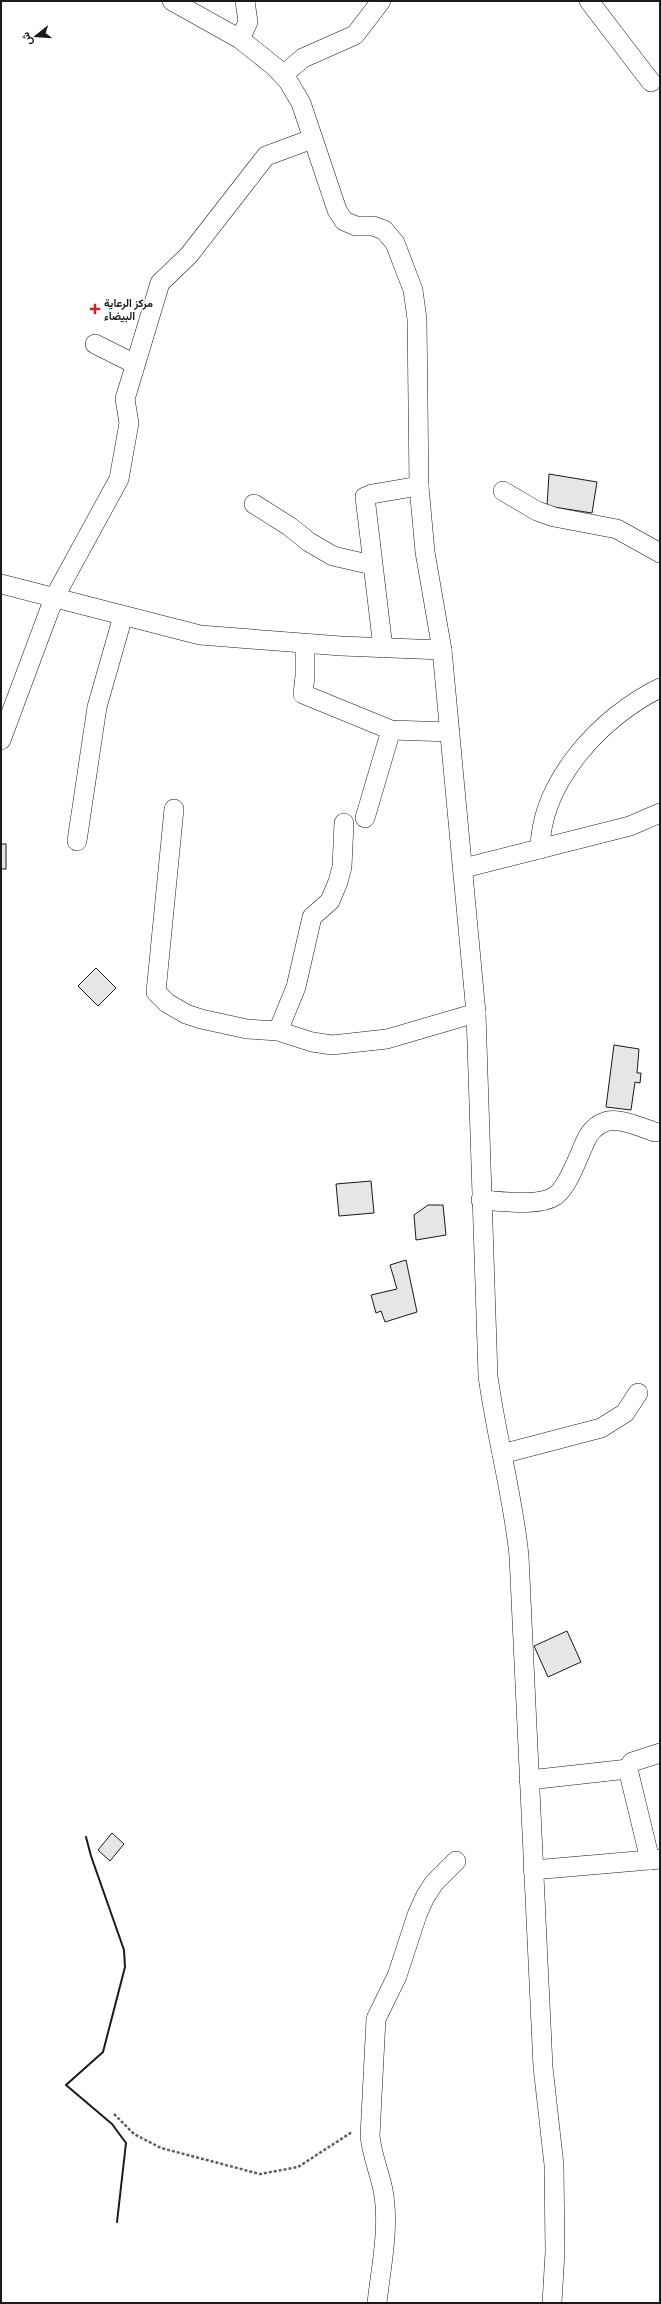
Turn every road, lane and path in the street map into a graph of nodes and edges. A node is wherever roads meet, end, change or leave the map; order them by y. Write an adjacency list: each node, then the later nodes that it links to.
1 (172, 1): 5 (street)
2 (245, 1): 5 (street)
3 (381, 1): 6 (street)
4 (589, 1): 7 (street)
5 (240, 39): 6 (street)
6 (283, 75): 8 (street)
7 (651, 82)
8 (312, 138): 10 (street); 11 (street)
9 (94, 344): 10 (street)
10 (135, 364): 17 (street)
11 (419, 486): 15 (street); 21 (street)
12 (503, 491): 14 (street)
13 (254, 504): 15 (street)
14 (660, 554)
15 (372, 565): 20 (street)
16 (1, 584): 17 (street)
17 (54, 598): 18 (street); 25 (street)
18 (123, 616): 19 (street); 30 (street)
19 (305, 644): 20 (street); 23 (street)
20 (383, 648): 21 (street)
21 (442, 650): 24 (street)
22 (660, 688): 31 (street)
23 (391, 730): 24 (street); 28 (street)
24 (450, 732): 32 (street)
25 (1, 740)
26 (174, 809): 34 (street)
27 (660, 813): 31 (street)
28 (365, 818)
29 (344, 823): 34 (street)
30 (78, 841)
31 (540, 849): 32 (street)
32 (464, 868): 33 (street)
33 (476, 1013): 34 (street); 36 (street)
34 (278, 1031)
35 (655, 1132): 36 (street)
36 (482, 1200): 38 (street)
37 (638, 1393): 38 (street)
38 (502, 1454): 41 (street)
39 (660, 1753): 40 (street)
40 (628, 1769): 41 (street); 42 (street)
41 (529, 1780): 44 (street)
42 (655, 1859): 44 (street)
43 (456, 1861): 46 (street)
44 (533, 1870): 48 (street)
45 (114, 2114): 46 (path)
46 (372, 2118): 47 (street)
47 (377, 2303)
48 (552, 2303)

